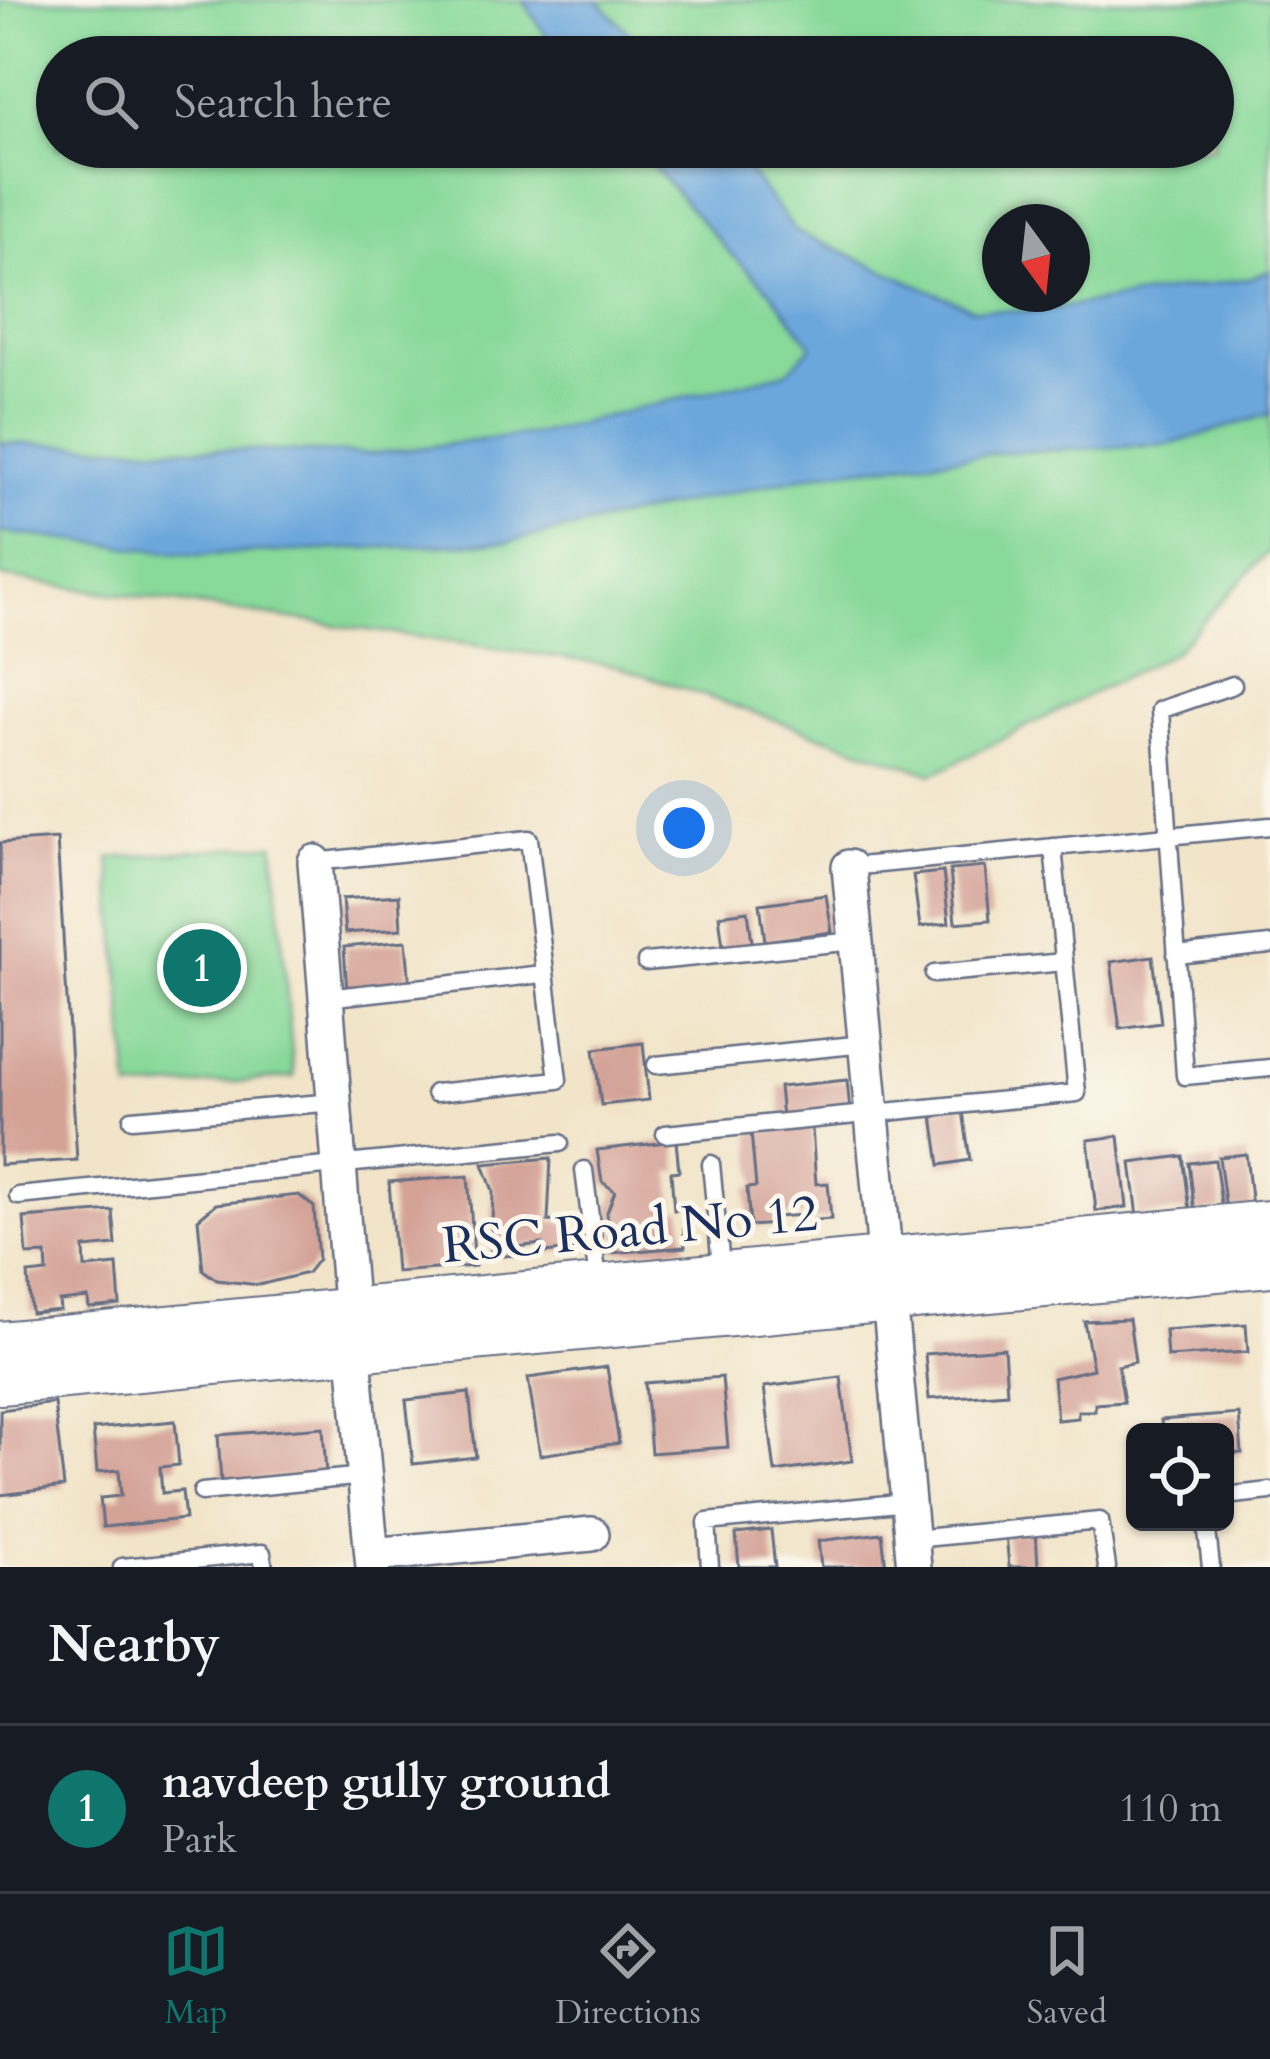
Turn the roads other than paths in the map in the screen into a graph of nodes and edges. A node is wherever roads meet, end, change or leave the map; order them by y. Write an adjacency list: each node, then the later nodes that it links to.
1 (1233, 686): 3 (lane)
2 (1270, 826): 3 (lane)
3 (1171, 836): 4 (lane); 9 (lane)
4 (1053, 847): 6 (lane); 11 (lane)
5 (315, 862): 12 (lane); 14 (street)
6 (848, 867): 7 (street)
7 (855, 941): 10 (lane); 15 (street)
8 (1270, 945): 9 (lane)
9 (1176, 955): 17 (lane)
10 (646, 962)
11 (1064, 962): 13 (lane); 20 (lane)
12 (542, 974): 14 (lane); 18 (lane)
13 (934, 974)
14 (326, 998): 19 (street)
15 (866, 1044): 16 (lane); 20 (street)
16 (656, 1065)
17 (1270, 1068)
18 (435, 1093)
19 (336, 1102): 21 (lane); 25 (street)
20 (872, 1113): 22 (lane); 31 (street)
21 (132, 1119)
22 (664, 1134)
23 (560, 1143): 25 (lane)
24 (711, 1164): 30 (lane)
25 (339, 1165): 27 (lane); 33 (street)
26 (584, 1170): 32 (lane)
27 (18, 1196)
28 (1270, 1225): 31 (street, RSC Road No 12)
29 (1270, 1262): 31 (street)
30 (722, 1277): 31 (street, RSC Road No 12); 32 (street, RSC Road No 12)
31 (887, 1279): 33 (street); 40 (street)
32 (599, 1289): 33 (street, RSC Road No 12)
33 (350, 1330): 34 (street, RSC Road No 12); 35 (street); 36 (street)
34 (0, 1346)
35 (0, 1380)
36 (364, 1476): 38 (lane); 44 (street)
37 (1270, 1491): 39 (lane)
38 (202, 1492)
39 (1234, 1495)
40 (908, 1502): 43 (street); 48 (lane)
41 (1207, 1531): 50 (lane)
42 (592, 1534): 44 (street)
43 (913, 1553): 49 (lane)
44 (372, 1561)
45 (155, 1565): 46 (lane); 47 (lane)
46 (122, 1567)
47 (264, 1567)
48 (710, 1567)
49 (1107, 1567)
50 (1211, 1567)

